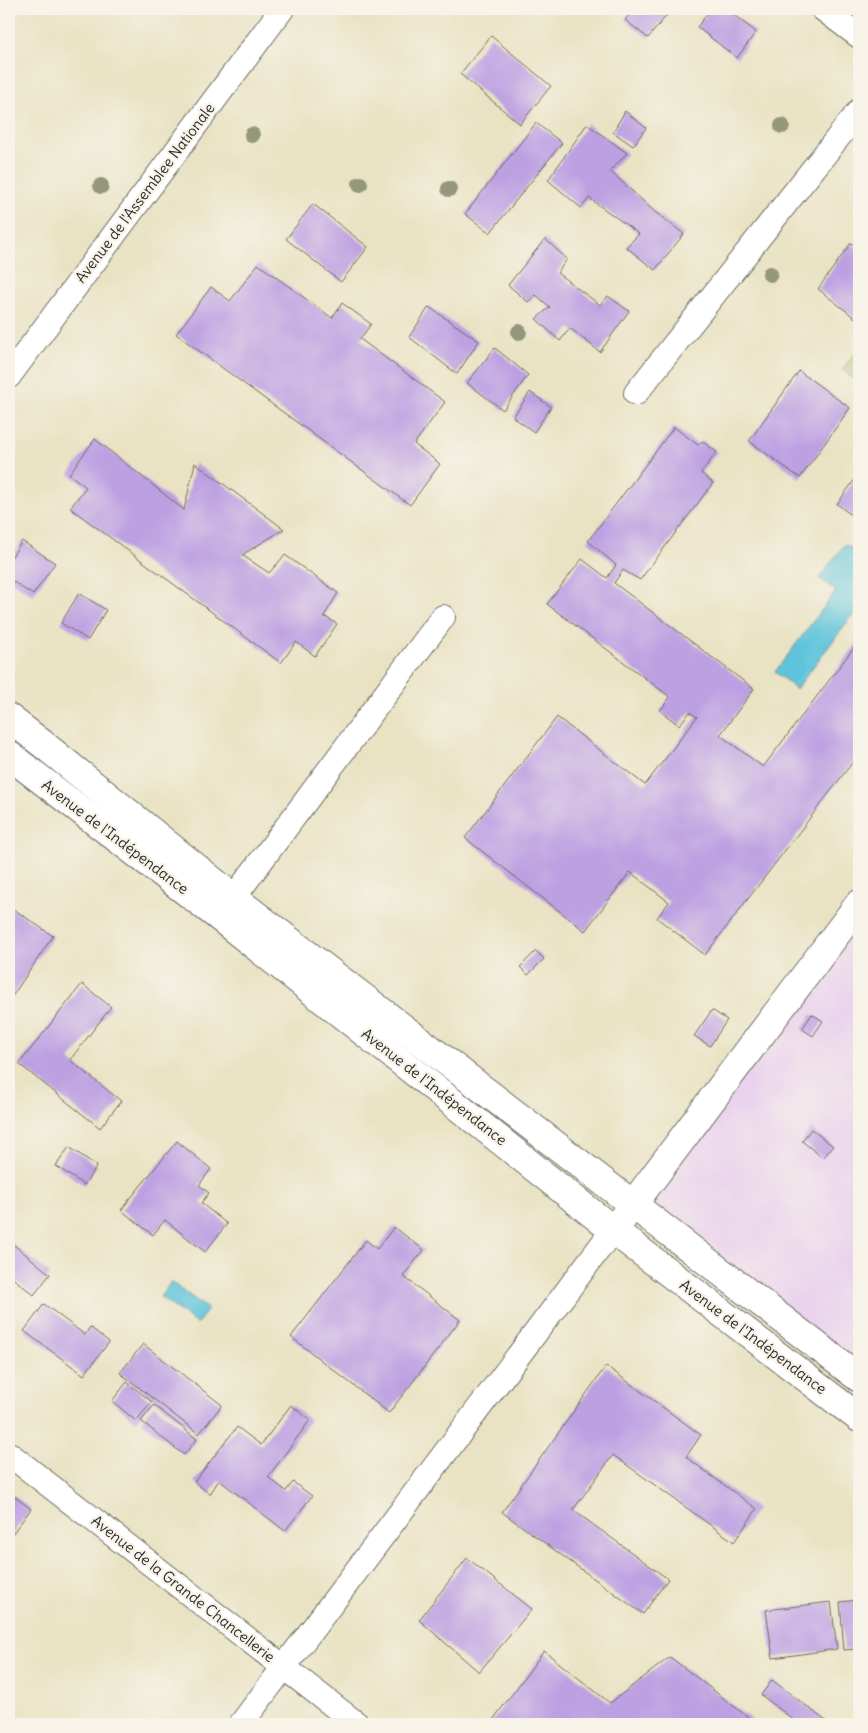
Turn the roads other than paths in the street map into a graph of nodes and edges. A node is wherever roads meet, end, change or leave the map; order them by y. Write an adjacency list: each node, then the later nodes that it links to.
1 (282, 9): 5 (street, Avenue de l'Assemblee Nationale)
2 (823, 9): 3 (street)
3 (859, 36)
4 (859, 111): 6 (street)
5 (9, 376)
6 (636, 393)
7 (443, 617): 12 (street)
8 (9, 718): 9 (main road, Avenue de l'Indépendance)
9 (44, 745): 10 (main road); 12 (main road, Avenue de l'Indépendance)
10 (17, 762): 12 (main road, Avenue de l'Indépendance)
11 (859, 904): 13 (main road)
12 (227, 908): 13 (main road, Avenue de l'Indépendance); 14 (main road, Avenue de l'Indépendance)
13 (633, 1205): 14 (main road); 15 (main road, Avenue de l'Indépendance)
14 (613, 1230): 16 (main road, Avenue de l'Indépendance); 18 (street)
15 (859, 1378)
16 (859, 1418)
17 (9, 1454): 18 (street, Avenue de la Grande Chancellerie)
18 (283, 1667): 19 (street); 20 (street, Avenue de la Grande Chancellerie)
19 (241, 1724)
20 (356, 1724)

